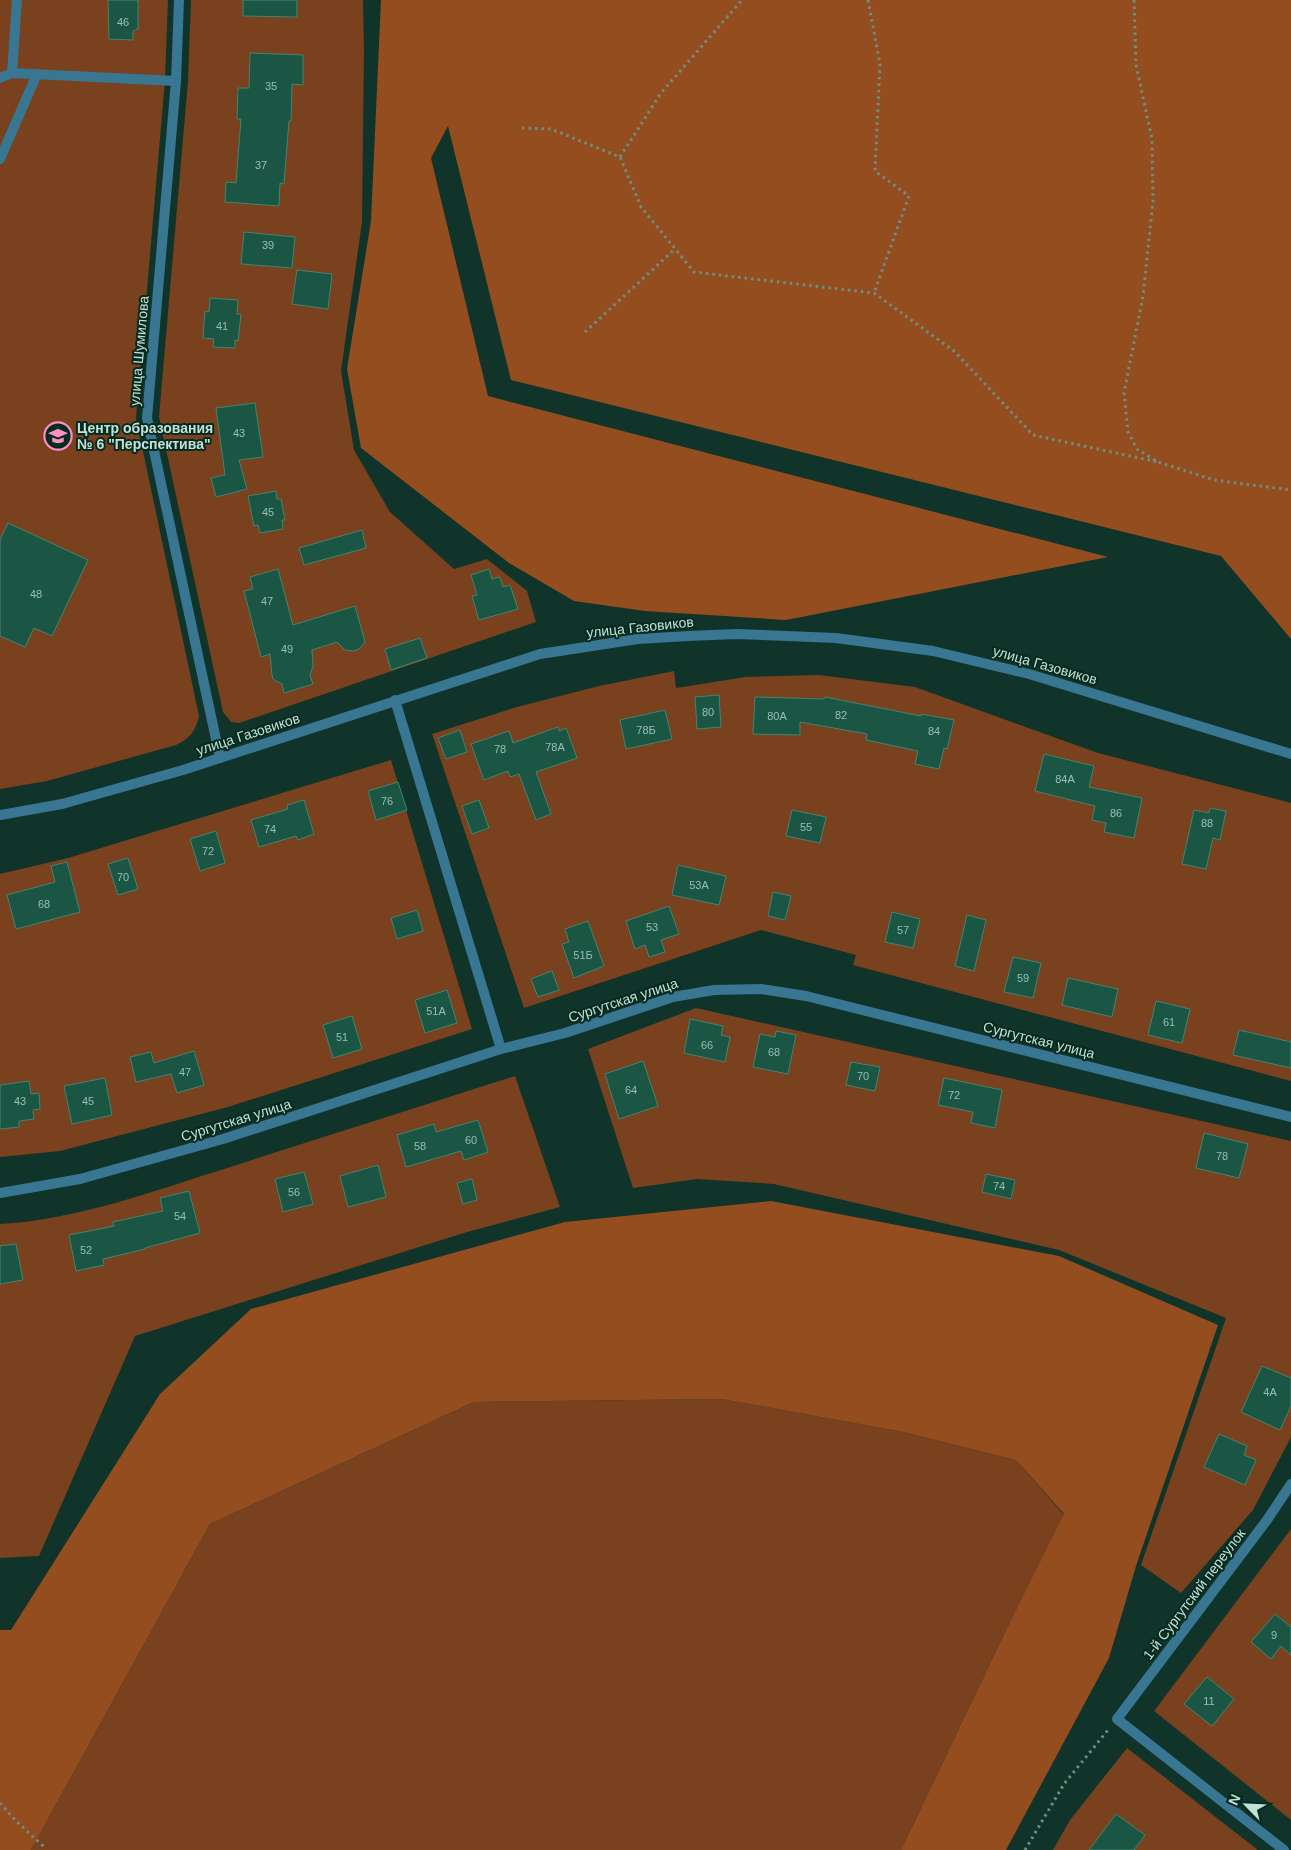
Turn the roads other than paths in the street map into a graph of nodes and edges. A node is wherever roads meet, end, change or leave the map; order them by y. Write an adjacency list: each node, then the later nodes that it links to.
1 (17, 0): 3 (street)
2 (179, 0): 6 (street, улица Шумилова)
3 (12, 74): 4 (street); 5 (street)
4 (37, 74): 6 (street); 7 (street)
5 (0, 78)
6 (176, 81): 10 (street, улица Шумилова)
7 (0, 159)
8 (395, 700): 9 (street, улица Газовиков); 10 (street, улица Газовиков); 12 (street)
9 (1291, 754)
10 (220, 758): 11 (street, улица Газовиков)
11 (0, 814)
12 (502, 1049): 13 (street, Сургутская улица); 14 (street, Сургутская улица)
13 (1291, 1117)
14 (0, 1193)
15 (1291, 1484): 16 (street, 1-й Сургутский переулок)
16 (1284, 1850)

